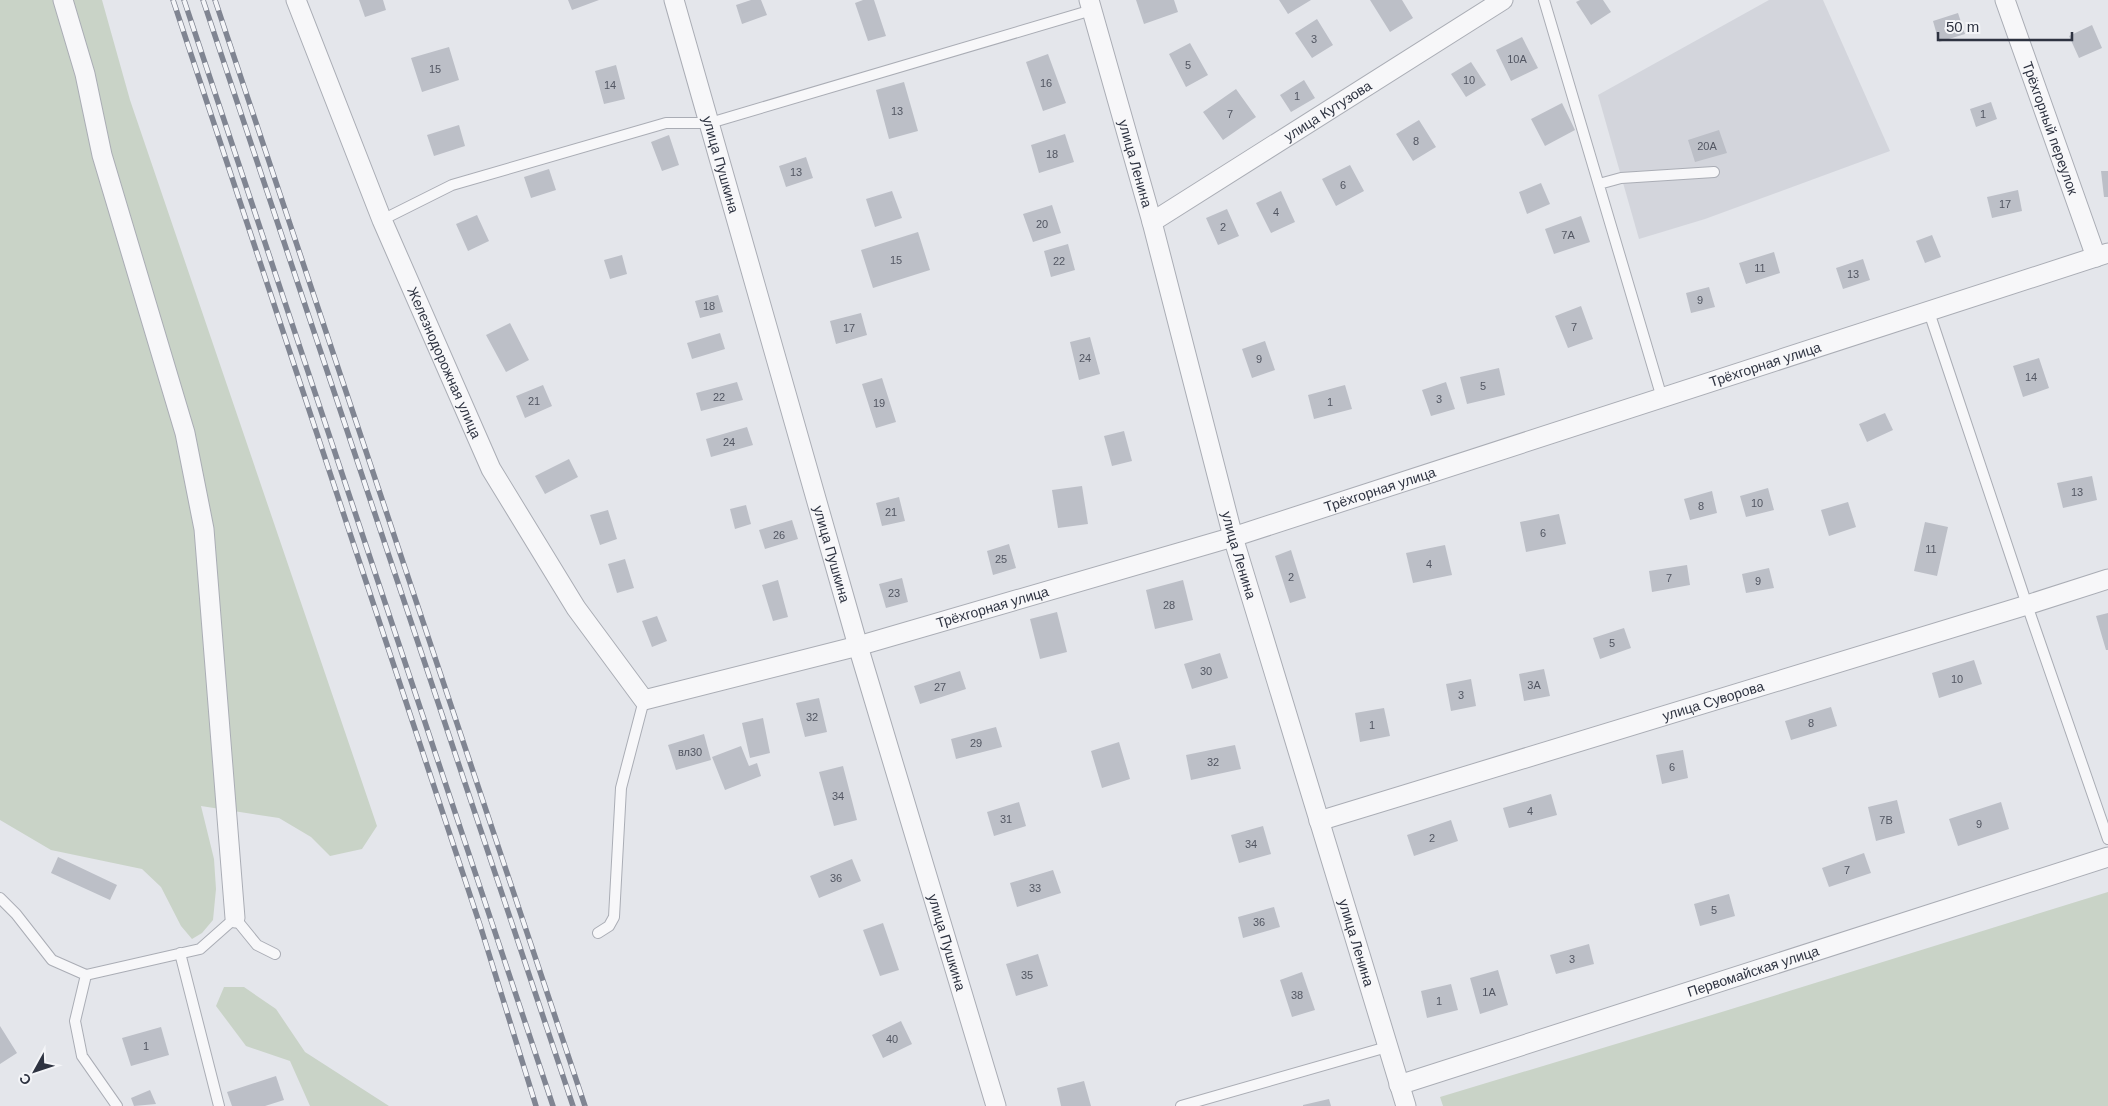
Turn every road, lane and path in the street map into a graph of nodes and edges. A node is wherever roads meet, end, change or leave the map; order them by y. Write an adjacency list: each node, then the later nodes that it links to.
1 (64, 0): 25 (street)
2 (296, 0): 11 (street, Железнодорожная улица)
3 (674, 0): 8 (street, улица Пушкина)
4 (1503, 0): 12 (street, улица Кутузова)
5 (1544, 0): 10 (lane)
6 (2005, 0): 13 (street, Трёхгорный переулок)
7 (1090, 5): 8 (lane); 12 (street, улица Ленина)
8 (710, 123): 11 (lane); 19 (street, улица Пушкина)
9 (1714, 172): 10 (lane)
10 (1599, 184): 15 (lane)
11 (382, 220): 20 (street, Железнодорожная улица)
12 (1152, 222): 16 (street, улица Ленина)
13 (2102, 255): 14 (street, Трёхгорная улица)
14 (1929, 312): 15 (street, Трёхгорная улица); 18 (lane)
15 (1662, 398): 16 (street, Трёхгорная улица)
16 (1233, 537): 19 (street, Трёхгорная улица); 21 (street, улица Ленина)
17 (2108, 579): 18 (street, улица Суворова)
18 (2027, 605): 21 (street, улица Суворова); 22 (lane)
19 (858, 646): 20 (street, Трёхгорная улица); 34 (street, улица Пушкина)
20 (644, 700): 26 (lane)
21 (1319, 821): 30 (street, улица Ленина)
22 (2108, 839)
23 (2108, 857): 31 (street, Первомайская улица)
24 (0, 898): 29 (lane)
25 (235, 918): 27 (lane); 28 (lane)
26 (598, 933)
27 (180, 953): 29 (lane); 33 (lane)
28 (275, 954)
29 (86, 975): 32 (lane)
30 (1386, 1047): 31 (street, улица Ленина); 35 (lane)
31 (1399, 1085): 36 (street, улица Ленина)
32 (117, 1106)
33 (219, 1106)
34 (996, 1106)
35 (1181, 1106)
36 (1406, 1106)

